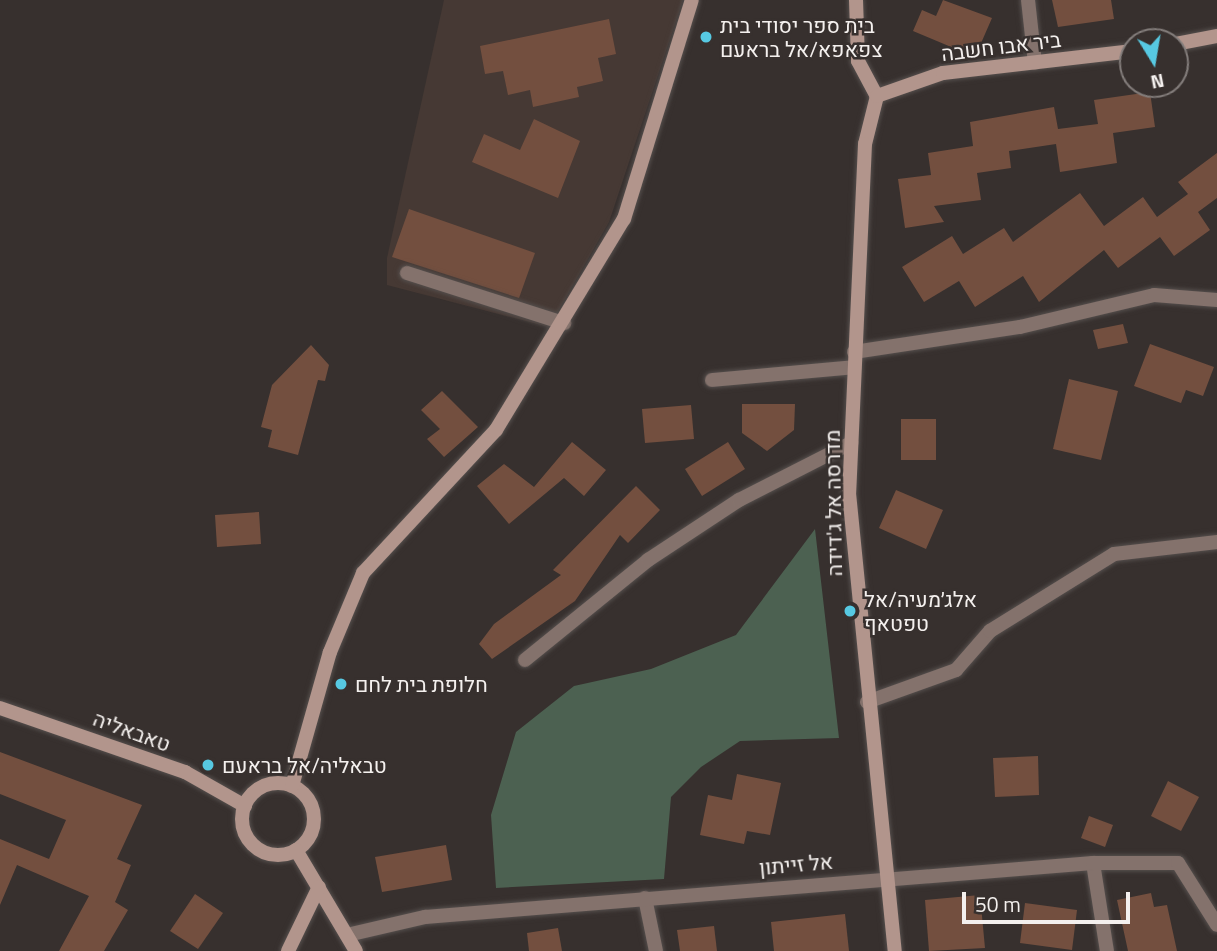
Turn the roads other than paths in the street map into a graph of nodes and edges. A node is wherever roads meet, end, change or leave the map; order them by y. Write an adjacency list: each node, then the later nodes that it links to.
1 (692, 0): 11 (street)
2 (856, 0): 8 (street)
3 (1028, 0): 7 (street)
4 (1217, 36): 5 (street)
5 (1189, 41)
6 (1119, 53): 7 (street, ביר אבו חשבה)
7 (1035, 63): 8 (street, ביר אבו חשבה)
8 (877, 96): 12 (street, מדרסה אל ג'דידה)
9 (407, 273): 11 (street)
10 (1217, 300): 12 (street)
11 (564, 323): 20 (street)
12 (855, 352): 13 (street, מדרסה אל ג'דידה)
13 (854, 368): 14 (street); 15 (street, מדרסה אל ג'דידה)
14 (712, 380)
15 (851, 443): 17 (street); 18 (street, מדרסה אל ג'דידה)
16 (1217, 542): 18 (street)
17 (525, 660)
18 (867, 702): 24 (street, מדרסה אל ג'דידה)
19 (0, 708): 21 (street, טאבאליה)
20 (292, 786): 21 (street); 22 (street)
21 (245, 806): 22 (street)
22 (296, 850): 25 (street)
23 (1093, 863): 24 (street, אל זייתון); 27 (street, אל זייתון); 33 (street)
24 (886, 878): 26 (street, אל זייתון); 32 (street, מדרסה אל ג'דידה)
25 (319, 887): 28 (street); 29 (street)
26 (645, 898): 28 (street, אל זייתון); 31 (street)
27 (1217, 925)
28 (347, 935): 30 (street)
29 (288, 951)
30 (356, 951)
31 (656, 951)
32 (895, 951)
33 (1107, 951)

